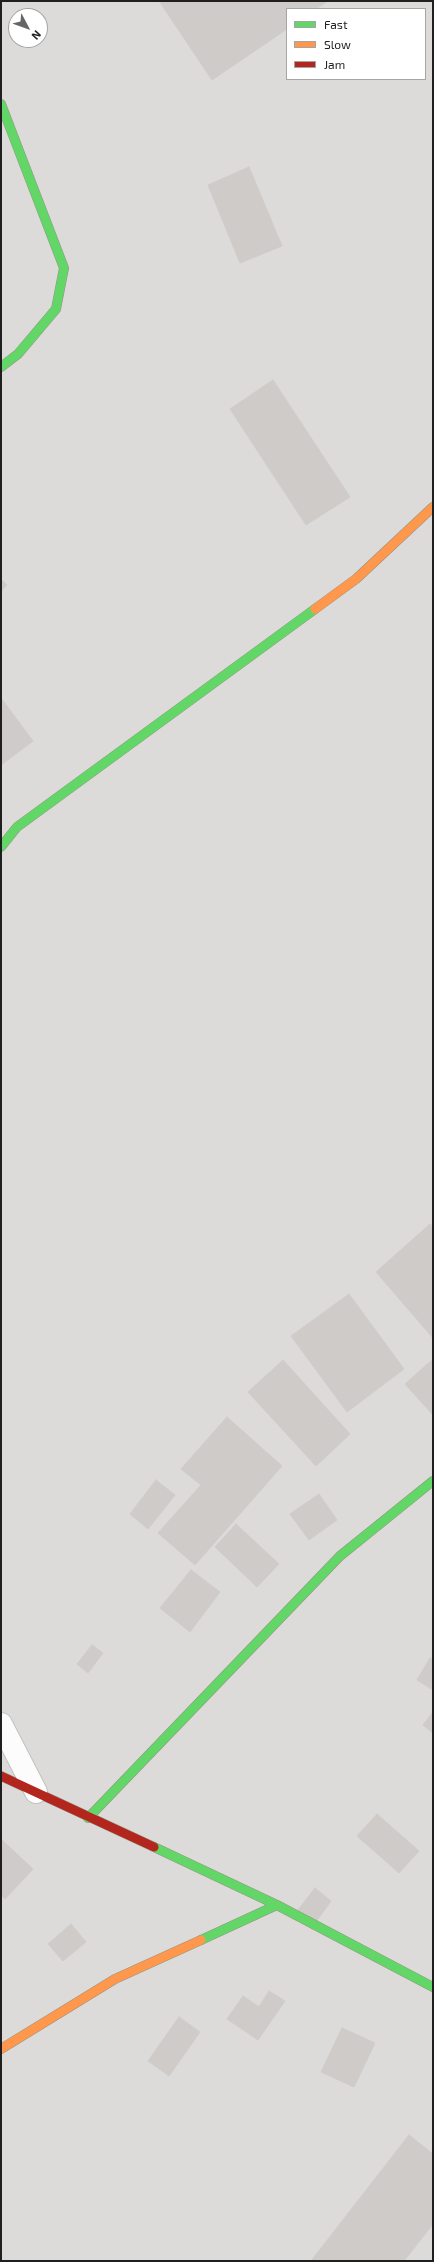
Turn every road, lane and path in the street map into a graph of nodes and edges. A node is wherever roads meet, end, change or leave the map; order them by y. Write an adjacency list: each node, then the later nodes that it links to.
1 (1, 104): 2 (street)
2 (1, 367)
3 (433, 507): 4 (street)
4 (1, 847)
5 (433, 1481): 9 (street)
6 (1, 1724): 8 (street)
7 (1, 1776): 8 (street)
8 (36, 1792): 9 (street)
9 (88, 1818): 10 (street)
10 (277, 1905): 11 (street); 12 (street)
11 (433, 1987)
12 (1, 2049)

